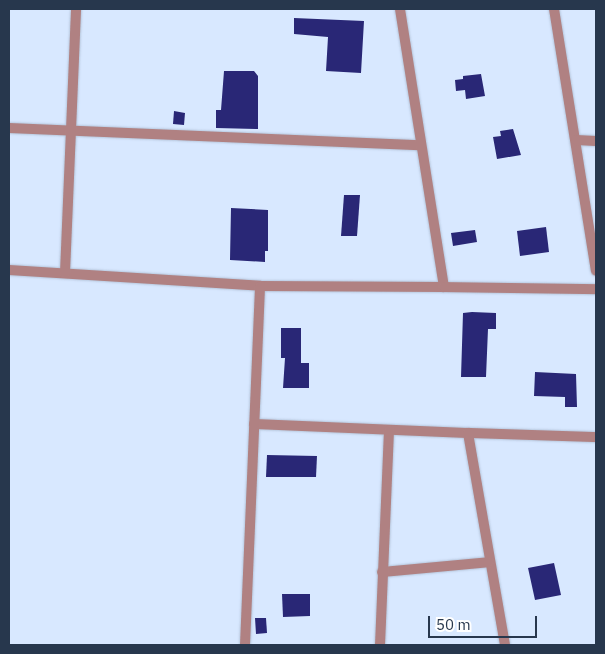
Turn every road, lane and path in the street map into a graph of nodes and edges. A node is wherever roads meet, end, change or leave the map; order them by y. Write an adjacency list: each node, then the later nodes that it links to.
1 (76, 9): 5 (street)
2 (400, 9): 8 (street)
3 (554, 9): 6 (street)
4 (9, 128): 5 (street)
5 (70, 131): 8 (street); 11 (street)
6 (576, 140): 7 (street); 10 (street)
7 (596, 141)
8 (420, 145): 13 (street)
9 (9, 270): 11 (street)
10 (596, 271)
11 (65, 273): 12 (street)
12 (260, 286): 13 (street); 15 (street)
13 (444, 287): 14 (street)
14 (596, 289)
15 (254, 424): 16 (street); 21 (street)
16 (390, 430): 17 (street); 20 (street)
17 (468, 433): 18 (street); 19 (street)
18 (596, 437)
19 (489, 562): 20 (street); 23 (street)
20 (382, 572): 22 (street)
21 (245, 645)
22 (380, 645)
23 (505, 645)

